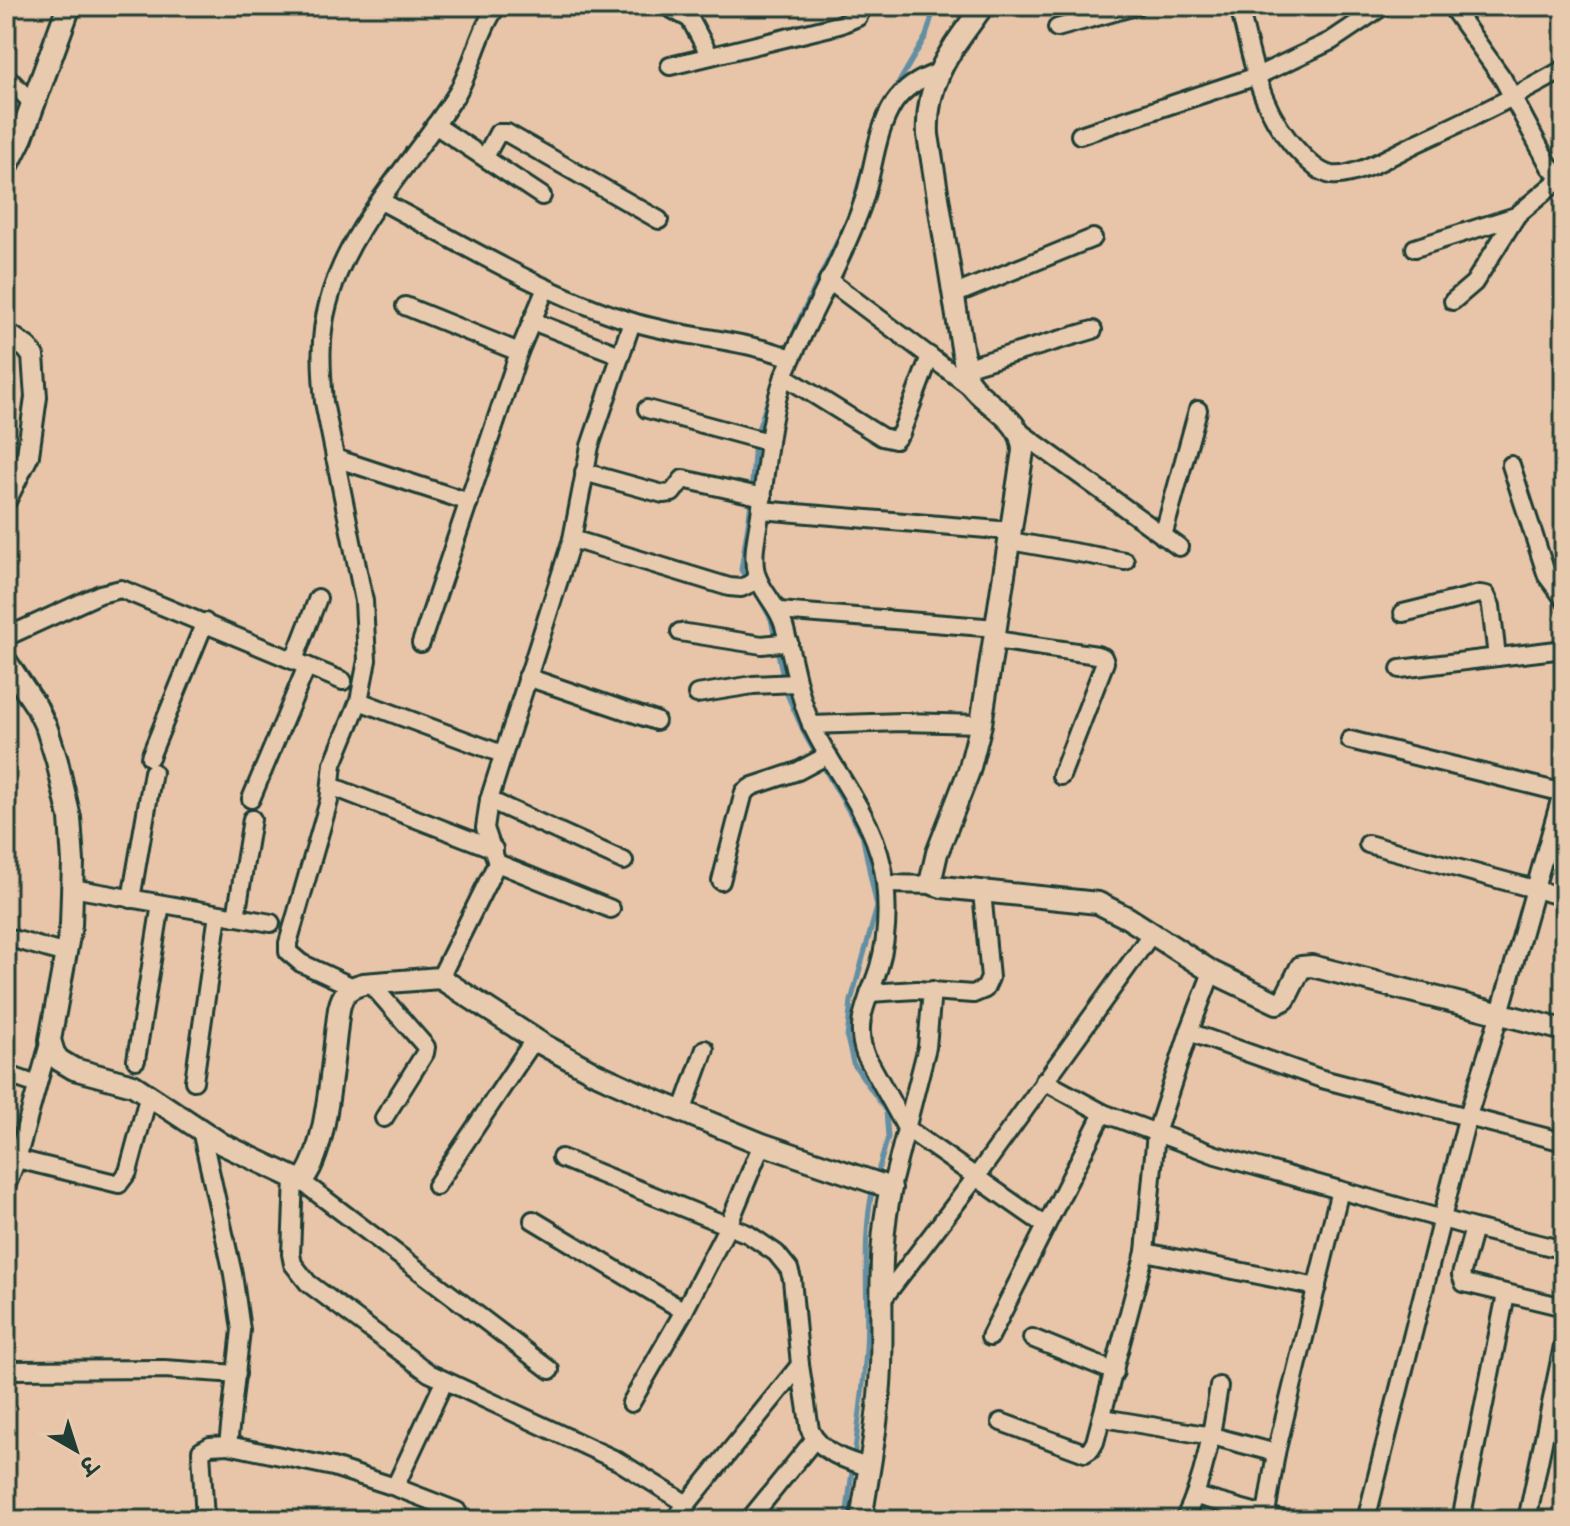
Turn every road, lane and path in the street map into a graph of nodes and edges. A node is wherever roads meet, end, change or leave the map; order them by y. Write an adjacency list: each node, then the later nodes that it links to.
1 (69, 6): 18 (main road)
2 (497, 6): 19 (street)
3 (666, 6): 11 (street)
4 (863, 6): 11 (street)
5 (983, 6): 14 (street)
6 (1136, 6): 10 (street)
7 (1239, 6): 16 (street)
8 (1383, 6): 16 (street)
9 (1451, 6): 17 (street)
10 (1057, 28)
11 (710, 56): 12 (street)
12 (670, 66)
13 (1564, 69): 17 (street)
14 (939, 72): 30 (street); 32 (street)
15 (6, 76): 18 (street)
16 (1257, 76): 17 (street); 20 (street)
17 (1514, 98): 23 (street)
18 (33, 104): 22 (main road)
19 (435, 125): 21 (street); 25 (street)
20 (1080, 135)
21 (485, 157): 24 (street); 27 (street)
22 (6, 167)
23 (1562, 179): 26 (street)
24 (542, 196)
25 (381, 201): 31 (street); 50 (street)
26 (1517, 215): 29 (street); 33 (street)
27 (659, 220)
28 (1093, 238): 32 (street)
29 (1415, 248)
30 (828, 280): 41 (street); 42 (street)
31 (546, 288): 35 (street); 36 (street)
32 (953, 295): 43 (street)
33 (1453, 301)
34 (405, 306): 39 (street)
35 (532, 321): 39 (street); 40 (street)
36 (632, 322): 40 (street); 41 (street)
37 (1093, 330): 43 (street)
38 (6, 333): 53 (street)
39 (519, 352): 55 (street)
40 (620, 355): 52 (street)
41 (785, 356): 44 (street)
42 (930, 356): 44 (street); 45 (street)
43 (964, 368): 45 (street)
44 (784, 376): 49 (street)
45 (972, 388): 48 (street)
46 (647, 409): 49 (street)
47 (1198, 410): 57 (street)
48 (1020, 432): 56 (street); 57 (street)
49 (760, 440): 54 (street)
50 (335, 458): 55 (street); 81 (street)
51 (1511, 465): 63 (street)
52 (584, 472): 54 (street); 58 (street)
53 (6, 499)
54 (757, 499): 56 (street); 61 (street)
55 (469, 502): 70 (street)
56 (1010, 536): 60 (street); 68 (street)
57 (1163, 536): 59 (street)
58 (572, 539): 61 (street); 77 (street)
59 (1179, 547)
60 (1125, 561)
61 (753, 583): 64 (street)
62 (318, 598): 75 (street)
63 (1564, 599)
64 (779, 611): 68 (street); 71 (street)
65 (1403, 613): 73 (street)
66 (205, 622): 69 (street); 75 (street); 104 (street)
67 (680, 632): 71 (street)
68 (996, 634): 83 (street); 88 (street)
69 (6, 637)
70 (421, 643)
71 (780, 644): 79 (street)
72 (1564, 649): 73 (street)
73 (1497, 657): 76 (street)
74 (6, 661): 100 (street)
75 (300, 663): 78 (street); 91 (street)
76 (1400, 669)
77 (527, 677): 82 (street); 86 (street)
78 (343, 681)
79 (787, 683): 80 (street); 84 (street)
80 (697, 694)
81 (359, 701): 86 (street); 89 (street)
82 (656, 721)
83 (981, 724): 84 (street); 99 (street)
84 (811, 725): 87 (street)
85 (1350, 740): 90 (street)
86 (502, 754): 92 (street)
87 (821, 759): 97 (street); 98 (street)
88 (1061, 776)
89 (331, 786): 95 (street); 115 (street)
90 (1563, 791): 101 (street)
91 (251, 799)
92 (489, 800): 95 (street); 96 (street)
93 (252, 819): 108 (street)
94 (1368, 844): 101 (street)
95 (495, 856): 106 (street); 114 (street)
96 (624, 861)
97 (721, 881)
98 (886, 884): 99 (street); 117 (street)
99 (935, 885): 102 (street)
100 (72, 888): 104 (street); 112 (street)
101 (1536, 889): 103 (street); 118 (street)
102 (982, 891): 110 (street); 116 (street)
103 (1564, 897)
104 (131, 899): 105 (street)
105 (161, 904): 107 (street); 124 (street)
106 (611, 909)
107 (218, 914): 108 (street); 126 (street)
108 (236, 917): 109 (street)
109 (271, 923)
110 (1152, 933): 113 (street); 127 (street)
111 (6, 937): 112 (street)
112 (66, 954): 121 (street)
113 (1212, 972): 118 (street); 120 (street)
114 (440, 978): 115 (street); 122 (street)
115 (362, 985): 132 (street); 142 (street)
116 (932, 990): 117 (street); 134 (street)
117 (869, 993): 134 (street)
118 (1500, 1013): 119 (street); 133 (street)
119 (1564, 1030)
120 (1189, 1032): 133 (street); 136 (street)
121 (50, 1040): 128 (street); 129 (street)
122 (534, 1040): 130 (street); 144 (street)
123 (705, 1049): 130 (street)
124 (136, 1060)
125 (6, 1074): 128 (street)
126 (194, 1081)
127 (1044, 1081): 131 (street); 141 (street)
128 (37, 1085): 140 (street)
129 (149, 1094): 135 (street); 140 (street)
130 (682, 1112): 138 (street)
131 (1103, 1113): 136 (street); 150 (street)
132 (384, 1118)
133 (1467, 1119): 137 (street); 147 (street)
134 (906, 1128): 141 (street); 143 (street)
135 (201, 1130): 142 (street); 166 (street)
136 (1156, 1133): 146 (street); 153 (street)
137 (1564, 1142)
138 (762, 1144): 143 (street); 149 (street)
139 (561, 1158): 149 (street)
140 (17, 1159): 145 (street)
141 (976, 1177): 150 (street); 156 (street)
142 (297, 1179): 164 (street); 167 (street)
143 (881, 1185): 156 (street)
144 (436, 1186)
145 (6, 1187)
146 (1340, 1190): 147 (street); 154 (street)
147 (1442, 1218): 151 (street); 187 (street)
148 (533, 1220): 158 (street)
149 (728, 1226): 158 (street); 162 (street)
150 (1046, 1226): 159 (street)
151 (1474, 1228): 152 (street); 155 (street)
152 (1564, 1250)
153 (1145, 1252): 154 (street); 165 (street)
154 (1317, 1287): 175 (street)
155 (1506, 1294): 157 (street); 188 (street)
156 (882, 1300): 176 (street)
157 (1564, 1307)
158 (684, 1311): 169 (street)
159 (990, 1337)
160 (1032, 1338): 165 (street)
161 (1564, 1341): 189 (street)
162 (800, 1365): 173 (street); 179 (street)
163 (6, 1370): 166 (street)
164 (550, 1370)
165 (1115, 1372): 170 (street)
166 (237, 1374): 174 (street)
167 (444, 1382): 177 (street); 179 (street)
168 (1219, 1386): 172 (street)
169 (631, 1403)
170 (1103, 1418): 171 (street); 172 (street)
171 (1001, 1422)
172 (1212, 1436): 175 (street); 178 (street)
173 (814, 1440): 176 (street); 184 (street)
174 (228, 1445): 177 (street); 182 (street)
175 (1276, 1453): 181 (street)
176 (858, 1464): 185 (street)
177 (395, 1487): 180 (street)
178 (1196, 1496): 181 (street); 186 (street)
179 (687, 1504): 183 (street)
180 (457, 1511)
181 (1271, 1519)
182 (205, 1520)
183 (674, 1520)
184 (749, 1520)
185 (861, 1520)
186 (1184, 1520)
187 (1366, 1520)
188 (1461, 1520)
189 (1527, 1520)

